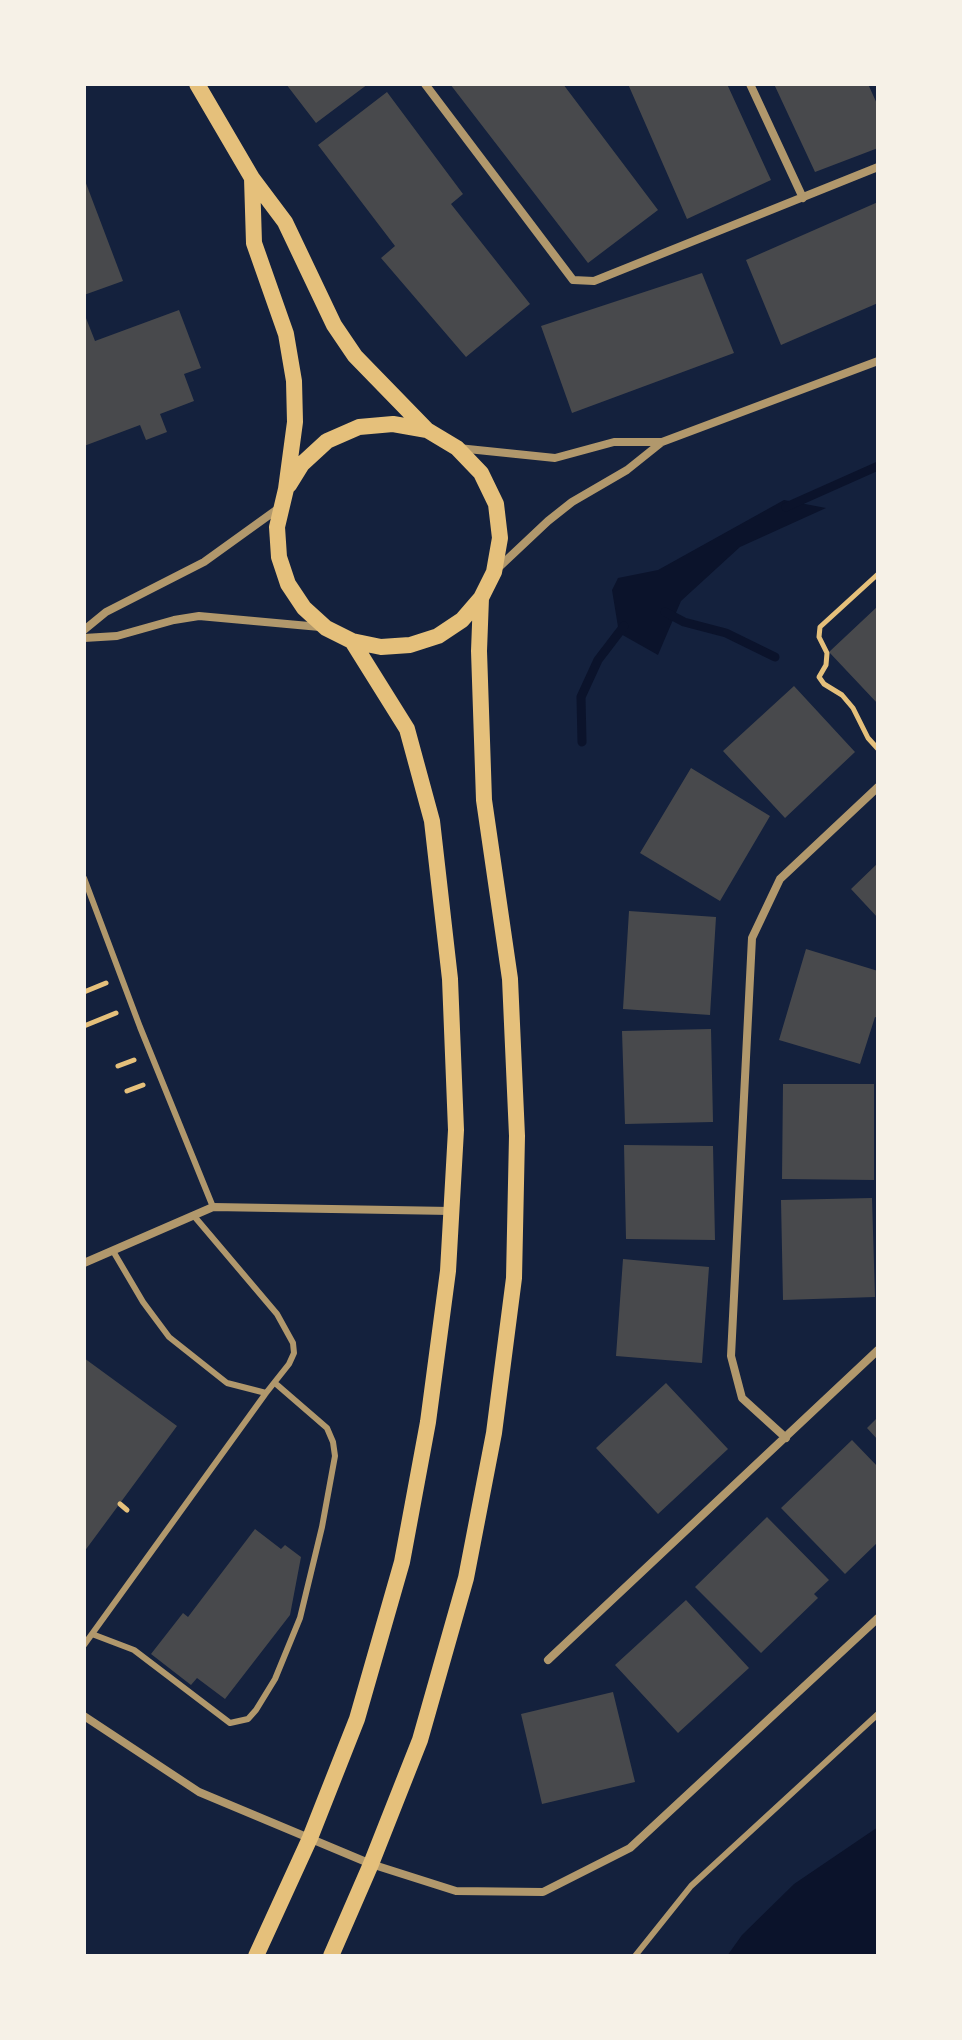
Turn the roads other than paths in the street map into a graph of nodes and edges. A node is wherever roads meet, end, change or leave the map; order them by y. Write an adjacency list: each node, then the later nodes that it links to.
1 (197, 84): 5 (main road)
2 (425, 84): 6 (street)
3 (750, 84): 6 (street)
4 (878, 167): 6 (street)
5 (252, 178): 8 (main road); 11 (main road)
6 (803, 198)
7 (878, 361): 9 (street)
8 (427, 430): 10 (main road); 11 (main road)
9 (662, 442): 10 (street); 13 (street)
10 (457, 448): 13 (main road)
11 (286, 489): 12 (main road)
12 (280, 508): 15 (main road); 16 (street)
13 (494, 572): 14 (main road)
14 (481, 598): 18 (main road); 37 (main road)
15 (326, 628): 17 (street); 18 (main road)
16 (84, 630)
17 (84, 638)
18 (352, 641): 22 (main road)
19 (878, 787): 29 (street)
20 (84, 878): 21 (lane)
21 (213, 1207): 22 (street); 23 (street)
22 (452, 1211): 36 (main road)
23 (194, 1216): 24 (street); 27 (lane)
24 (113, 1251): 25 (street); 28 (lane)
25 (84, 1263)
26 (878, 1350): 29 (street)
27 (275, 1383): 28 (lane); 31 (lane)
28 (266, 1393): 31 (lane)
29 (786, 1438): 33 (street)
30 (878, 1618): 37 (street)
31 (92, 1634): 32 (lane)
32 (84, 1645)
33 (548, 1660)
34 (878, 1714): 40 (lane)
35 (84, 1716): 36 (street)
36 (310, 1838): 37 (street); 38 (main road)
37 (371, 1864): 39 (main road)
38 (256, 1956)
39 (331, 1956)
40 (635, 1956)

